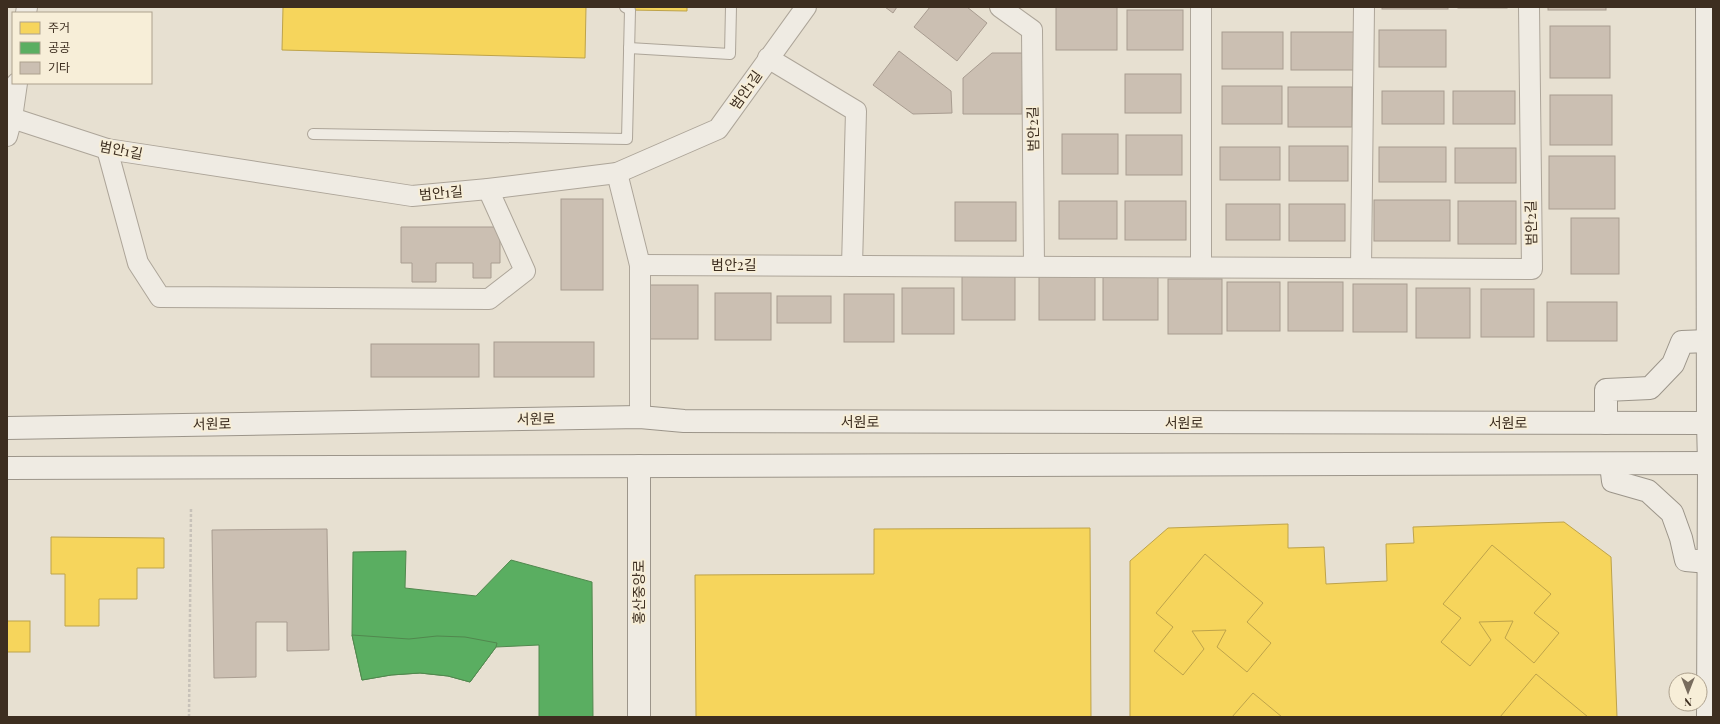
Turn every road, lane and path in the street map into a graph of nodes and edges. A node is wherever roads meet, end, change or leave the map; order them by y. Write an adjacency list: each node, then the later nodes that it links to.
1 (625, 7): 9 (lane)
2 (731, 7): 9 (lane)
3 (806, 7): 10 (street, 범안1길)
4 (1000, 7): 19 (street, 범안2길)
5 (1200, 7): 20 (street)
6 (1364, 7): 21 (street)
7 (1529, 7): 21 (street, 범안2길)
8 (1707, 7): 22 (main road)
9 (629, 48): 13 (lane)
10 (768, 58): 15 (street, 범안1길); 18 (street)
11 (17, 84): 12 (street)
12 (10, 127): 14 (street, 범안1길)
13 (313, 134)
14 (107, 150): 16 (street, 범안1길); 16 (street)
15 (617, 173): 16 (street, 범안1길); 17 (street)
16 (488, 189)
17 (640, 265): 18 (street, 범안2길); 23 (street)
18 (852, 266): 19 (street, 범안2길)
19 (1034, 266): 20 (street, 범안2길)
20 (1201, 267): 21 (street, 범안2길)
21 (1361, 268)
22 (1708, 341): 24 (main road); 25 (main road)
23 (640, 417): 24 (main road, 서원로); 26 (main road, 서원로)
24 (1606, 423): 25 (main road, 서원로)
25 (1710, 423): 27 (main road)
26 (7, 428)
27 (1711, 463): 28 (main road); 32 (main road)
28 (1611, 464): 29 (main road); 32 (main road)
29 (639, 466): 30 (main road); 34 (main road, 홍산중앙로)
30 (7, 468)
31 (191, 508): 33 (path)
32 (1708, 562): 35 (main road)
33 (189, 717)
34 (638, 717)
35 (1708, 717)

